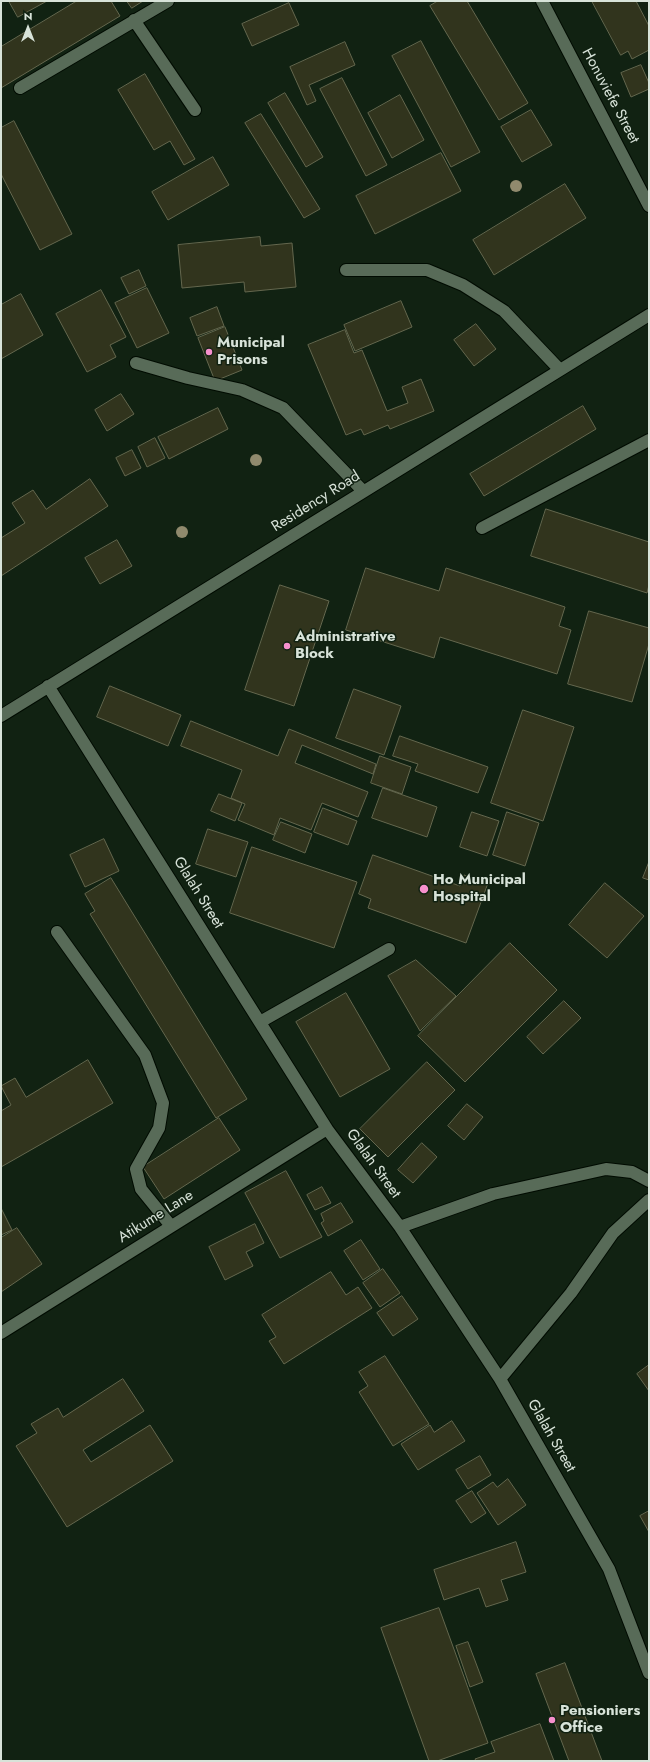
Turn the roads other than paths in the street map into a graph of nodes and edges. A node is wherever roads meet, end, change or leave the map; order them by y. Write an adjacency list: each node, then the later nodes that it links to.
1 (168, 1): 3 (street)
2 (542, 1): 6 (street, Honuviefe Street)
3 (134, 20): 4 (street); 5 (street)
4 (20, 88)
5 (195, 110)
6 (649, 206)
7 (346, 270): 10 (street)
8 (649, 315): 10 (street, Residency Road)
9 (136, 363): 12 (street)
10 (560, 370): 12 (street, Residency Road)
11 (649, 440): 13 (street)
12 (363, 491): 14 (street, Residency Road)
13 (482, 528)
14 (48, 686): 15 (street, Residency Road); 18 (street, Glalah Street)
15 (1, 716)
16 (57, 932): 22 (street)
17 (389, 949): 18 (street)
18 (260, 1022): 19 (street, Glalah Street)
19 (328, 1129): 22 (street, Atikume Lane); 23 (street, Glalah Street)
20 (649, 1181): 23 (street)
21 (649, 1200): 25 (street)
22 (171, 1226): 24 (street, Atikume Lane)
23 (400, 1227): 25 (street, Glalah Street)
24 (1, 1333)
25 (500, 1379): 26 (street, Glalah Street)
26 (649, 1673)

